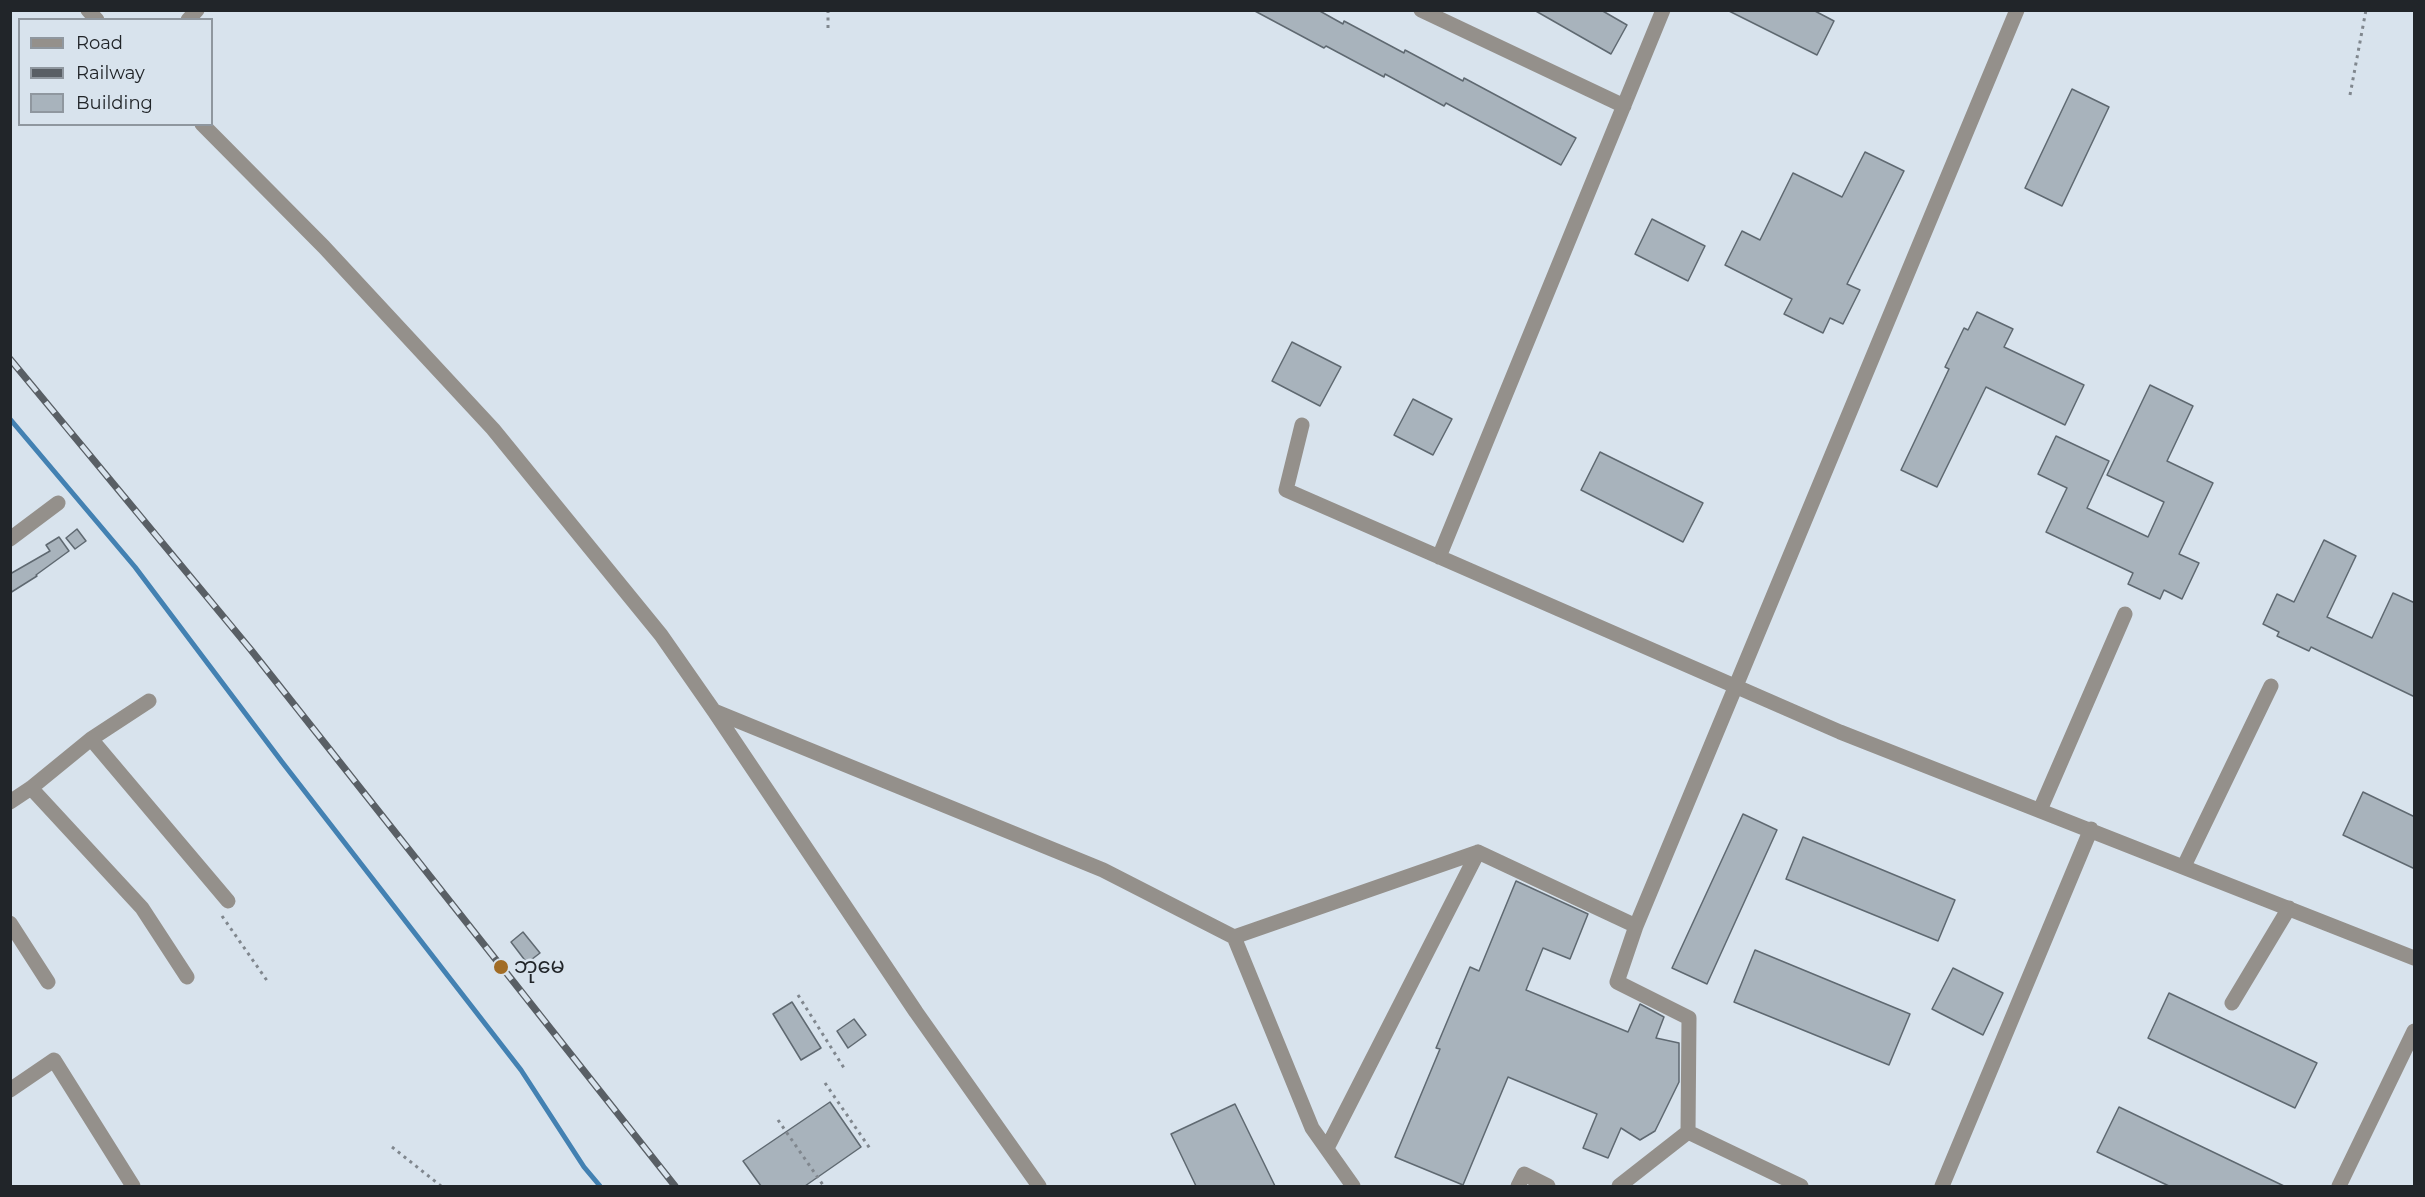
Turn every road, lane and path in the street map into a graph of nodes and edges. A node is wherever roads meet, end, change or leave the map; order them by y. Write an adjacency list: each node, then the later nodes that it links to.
1 (828, 10): 6 (path)
2 (1421, 10): 8 (street)
3 (1664, 10): 8 (street)
4 (2016, 10): 15 (street)
5 (2366, 10): 7 (path)
6 (828, 30)
7 (2350, 95)
8 (1624, 106): 13 (street)
9 (204, 126): 18 (street)
10 (1302, 425): 13 (street)
11 (58, 503): 12 (street)
12 (10, 539)
13 (1439, 557): 15 (street)
14 (2125, 614): 22 (street)
15 (1735, 686): 22 (street); 29 (street)
16 (2271, 686): 25 (street)
17 (149, 701): 19 (street)
18 (714, 711): 30 (street); 49 (street)
19 (91, 739): 20 (street); 26 (street)
20 (31, 788): 21 (street); 32 (street)
21 (10, 802)
22 (2040, 810): 23 (street)
23 (2091, 830): 25 (street); 55 (street)
24 (1478, 852): 29 (street); 30 (street); 44 (street)
25 (2184, 866): 27 (street)
26 (228, 900): 34 (path)
27 (2289, 908): 31 (street); 36 (street)
28 (10, 923): 33 (street)
29 (1636, 926): 42 (street)
30 (1234, 937): 44 (street)
31 (2415, 958)
32 (187, 977)
33 (48, 982)
34 (268, 982)
35 (798, 995): 38 (path)
36 (2232, 1004)
37 (2415, 1031): 56 (street)
38 (844, 1068)
39 (825, 1083): 45 (path)
40 (10, 1090): 47 (street)
41 (778, 1120): 46 (path)
42 (1688, 1132): 53 (street); 54 (street)
43 (392, 1146): 48 (path)
44 (1327, 1148): 50 (street)
45 (871, 1150)
46 (823, 1185)
47 (133, 1186)
48 (441, 1186)
49 (1040, 1186)
50 (1353, 1186)
51 (1518, 1186): 52 (street)
52 (1548, 1186)
53 (1620, 1186)
54 (1801, 1186)
55 (1942, 1186)
56 (2338, 1186)

